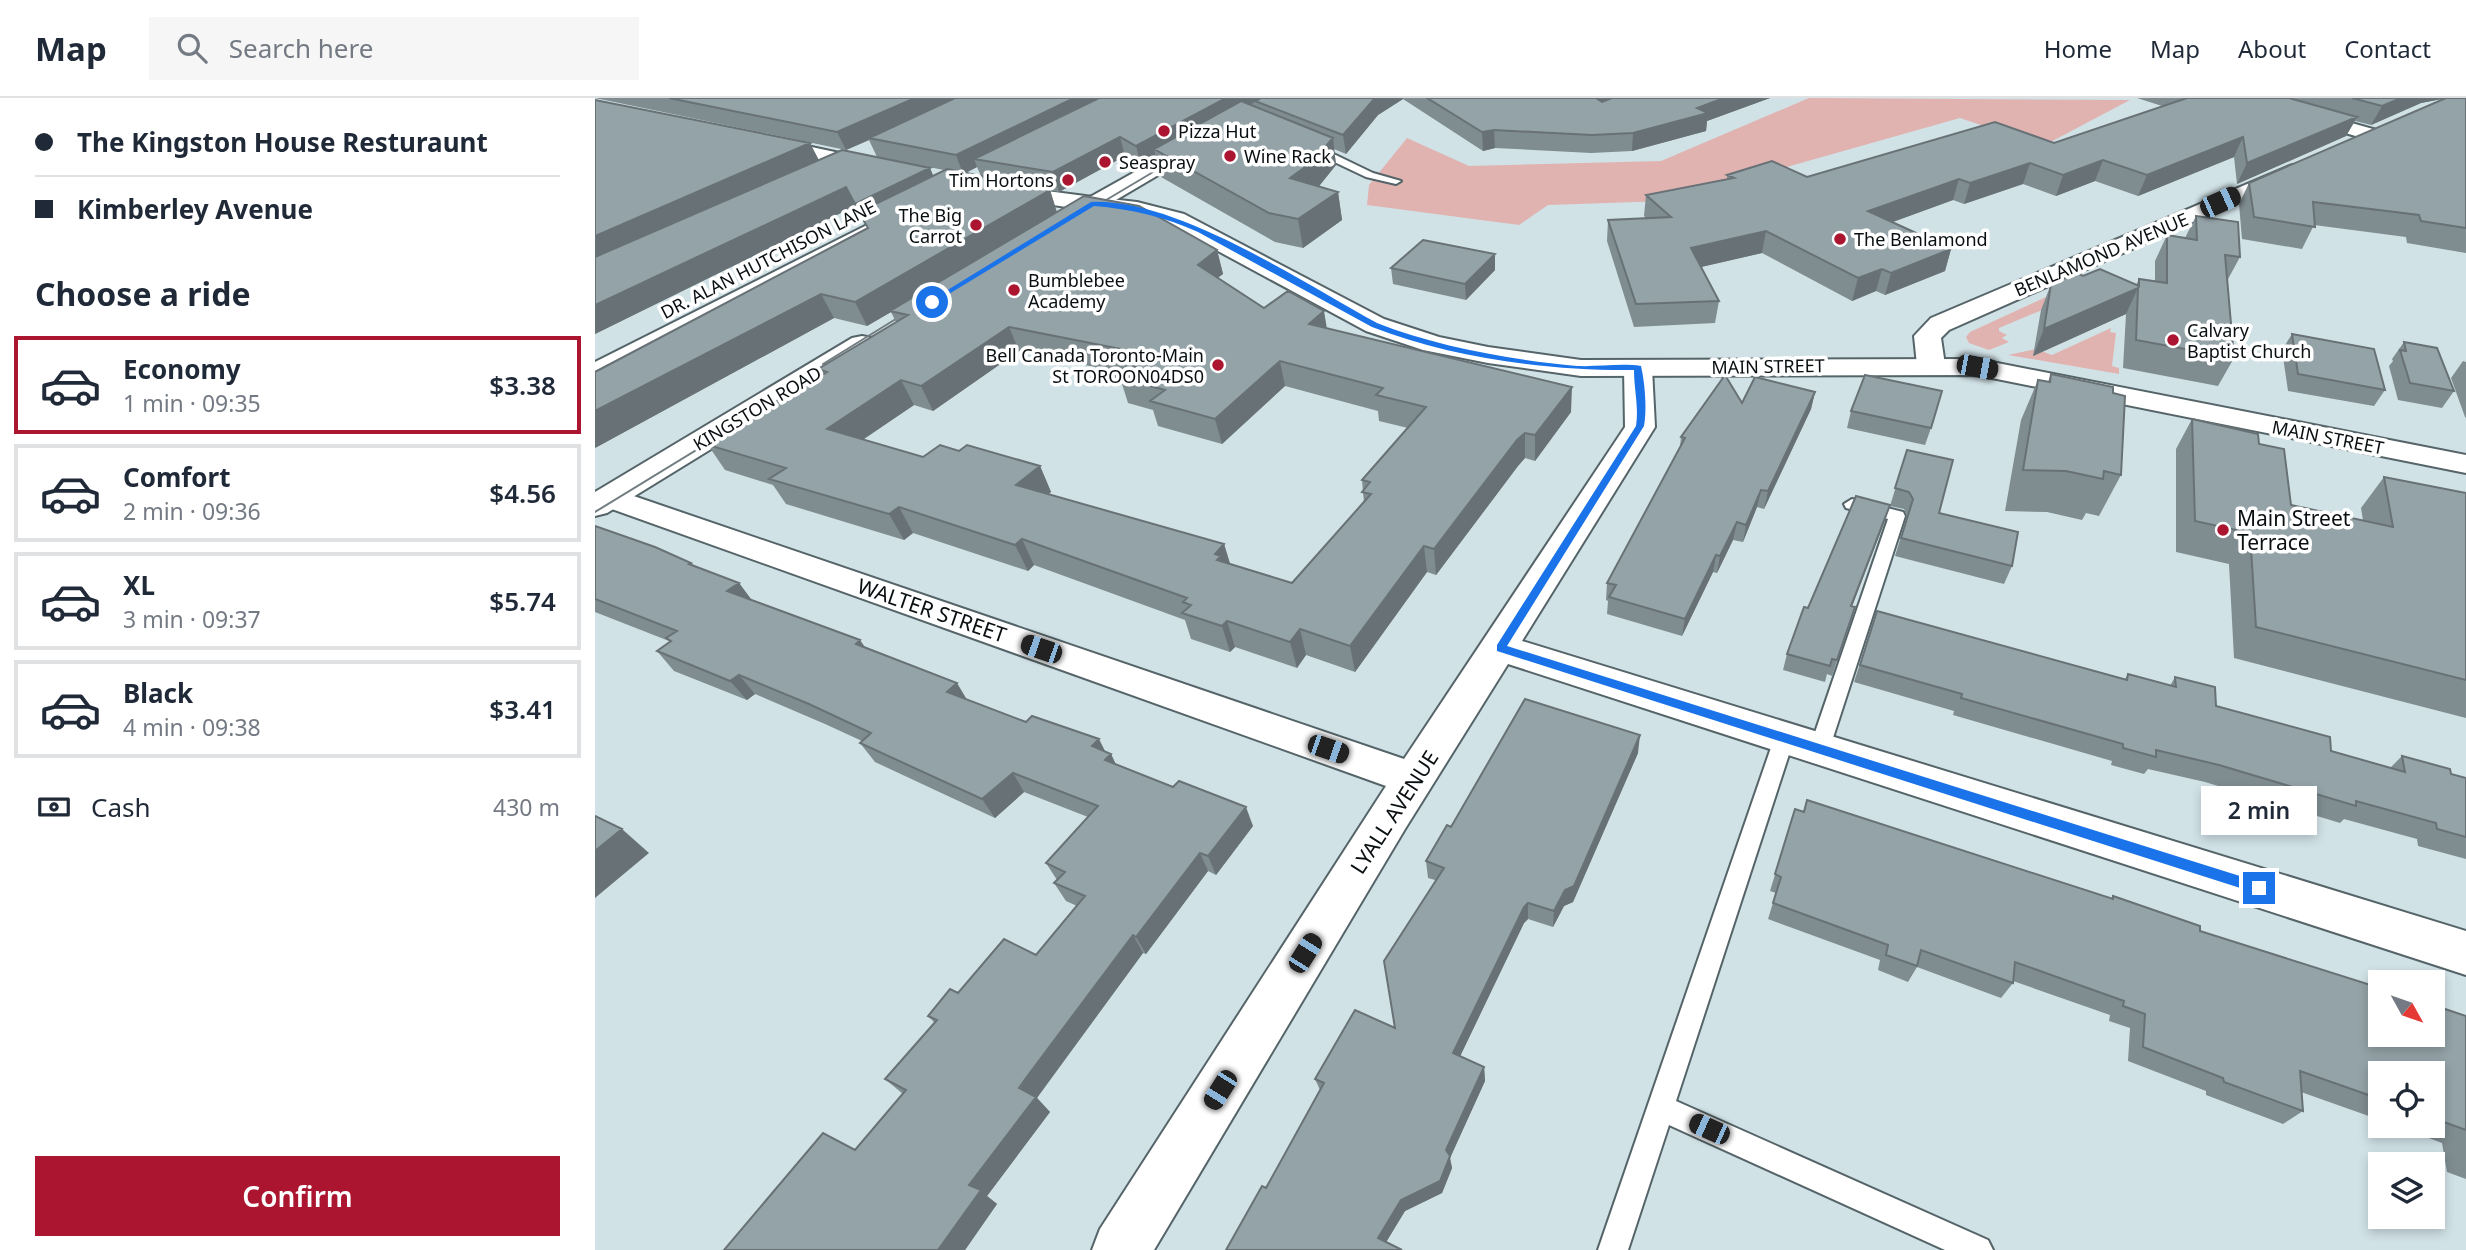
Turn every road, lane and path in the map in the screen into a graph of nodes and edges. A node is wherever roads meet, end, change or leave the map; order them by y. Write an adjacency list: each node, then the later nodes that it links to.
1 (1280, 98): 3 (street)
2 (2243, 98): 6 (street)
3 (1241, 119): 4 (lane); 17 (street)
4 (1261, 125)
5 (2396, 125): 6 (street)
6 (2374, 135): 10 (street)
7 (739, 138): 11 (street)
8 (1298, 141): 15 (lane)
9 (873, 147): 11 (street)
10 (2335, 152)
11 (846, 160): 13 (street); 14 (street)
12 (2310, 163): 21 (street, BENLAMOND AVENUE)
13 (895, 170)
14 (818, 175)
15 (1396, 181)
16 (982, 188): 17 (street, MAIN STREET)
17 (1093, 204): 19 (street); 23 (street, MAIN STREET)
18 (886, 219): 22 (lane, DR. ALAN HUTCHISON LANE)
19 (1034, 239)
20 (881, 333): 25 (street, KINGSTON ROAD)
21 (1931, 365): 23 (street, MAIN STREET); 24 (street, MAIN STREET)
22 (595, 367)
23 (1639, 368): 27 (street, LYALL AVENUE)
24 (2466, 464)
25 (602, 502): 29 (street, WALTER STREET)
26 (1852, 504): 28 (lane)
27 (1500, 648): 28 (street); 29 (street, LYALL AVENUE)
28 (1802, 744): 30 (street); 31 (lane)
29 (1414, 779): 32 (street, LYALL AVENUE)
30 (2466, 953)
31 (1660, 1107): 33 (lane); 34 (lane)
32 (1121, 1250)
33 (1613, 1250)
34 (1977, 1250)

